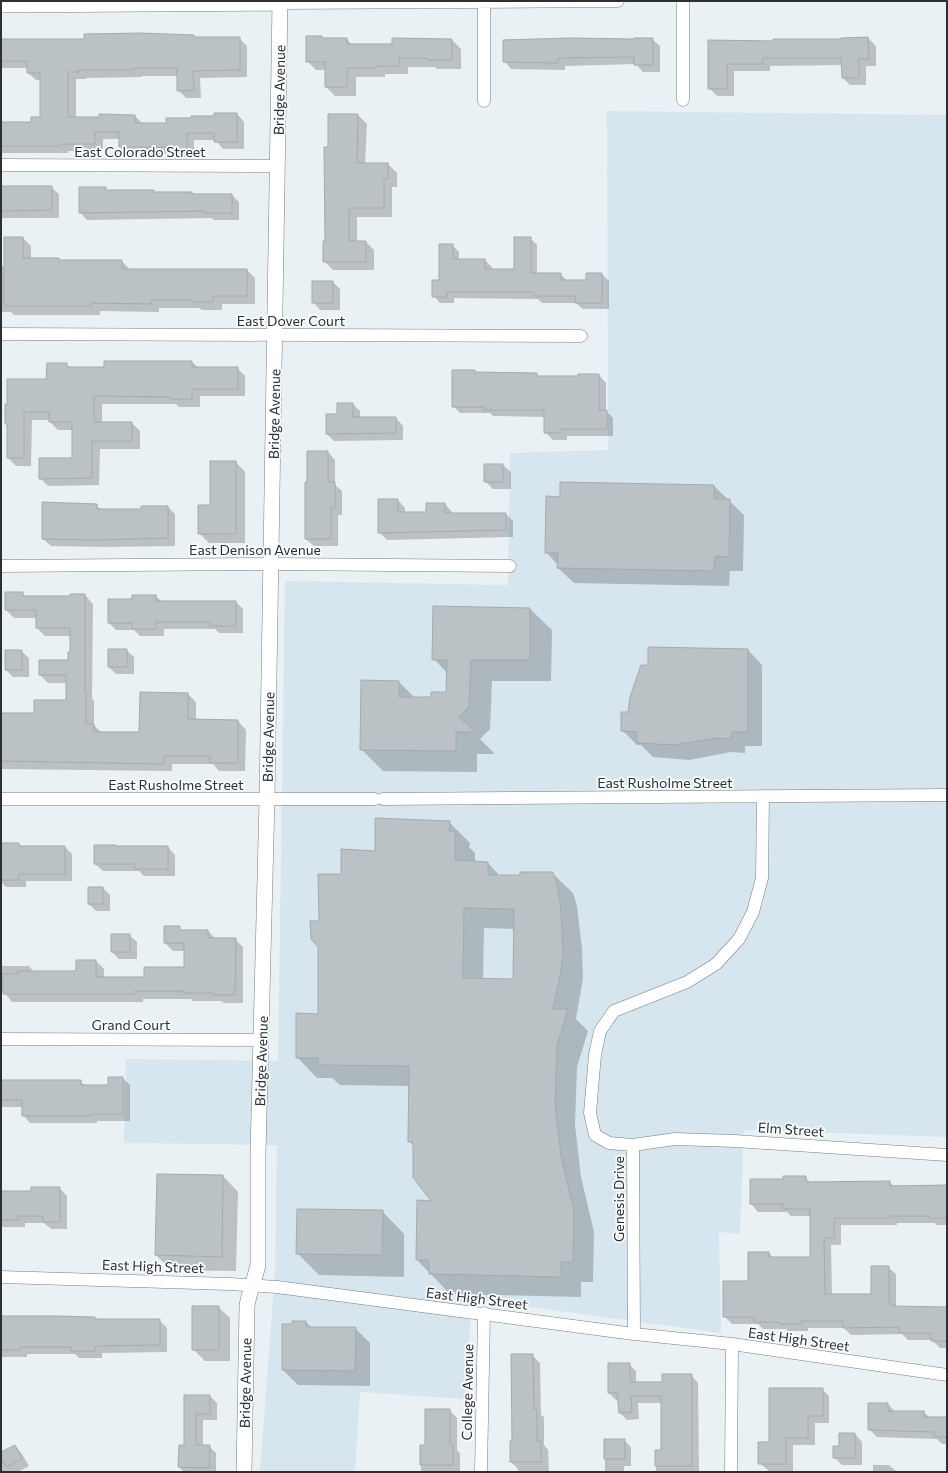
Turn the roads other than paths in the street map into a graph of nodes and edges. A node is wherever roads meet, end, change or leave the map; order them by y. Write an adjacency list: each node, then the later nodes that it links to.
1 (484, 1): 2 (street); 4 (street); 7 (street)
2 (618, 1)
3 (683, 1): 6 (street)
4 (280, 2): 5 (street); 9 (street, Bridge Avenue)
5 (1, 5)
6 (682, 100)
7 (484, 101)
8 (1, 165): 9 (street, East Colorado Street)
9 (278, 166): 11 (street, Bridge Avenue)
10 (1, 334): 11 (street, East Dover Court)
11 (275, 335): 12 (street, East Dover Court); 13 (street, Bridge Avenue)
12 (581, 336)
13 (271, 564): 14 (street, East Denison Avenue); 15 (street, East Denison Avenue); 19 (street, Bridge Avenue)
14 (1, 566)
15 (510, 566)
16 (947, 795): 17 (street, East Rusholme Street)
17 (763, 796): 19 (street, East Rusholme Street); 22 (street, Genesis Drive)
18 (1, 799): 19 (street, East Rusholme Street)
19 (267, 799): 21 (street, Bridge Avenue)
20 (1, 1039): 21 (street, Grand Court)
21 (261, 1040): 25 (street, Bridge Avenue)
22 (633, 1145): 23 (street, Elm Street); 27 (street, Genesis Drive)
23 (947, 1155)
24 (1, 1277): 25 (street, East High Street)
25 (252, 1285): 26 (street, East High Street); 30 (street, Bridge Avenue)
26 (484, 1314): 27 (street, East High Street); 31 (street, College Avenue)
27 (634, 1334): 28 (street, East High Street)
28 (732, 1344): 29 (street, East High Street); 32 (street)
29 (947, 1375)
30 (244, 1472)
31 (481, 1472)
32 (731, 1472)

